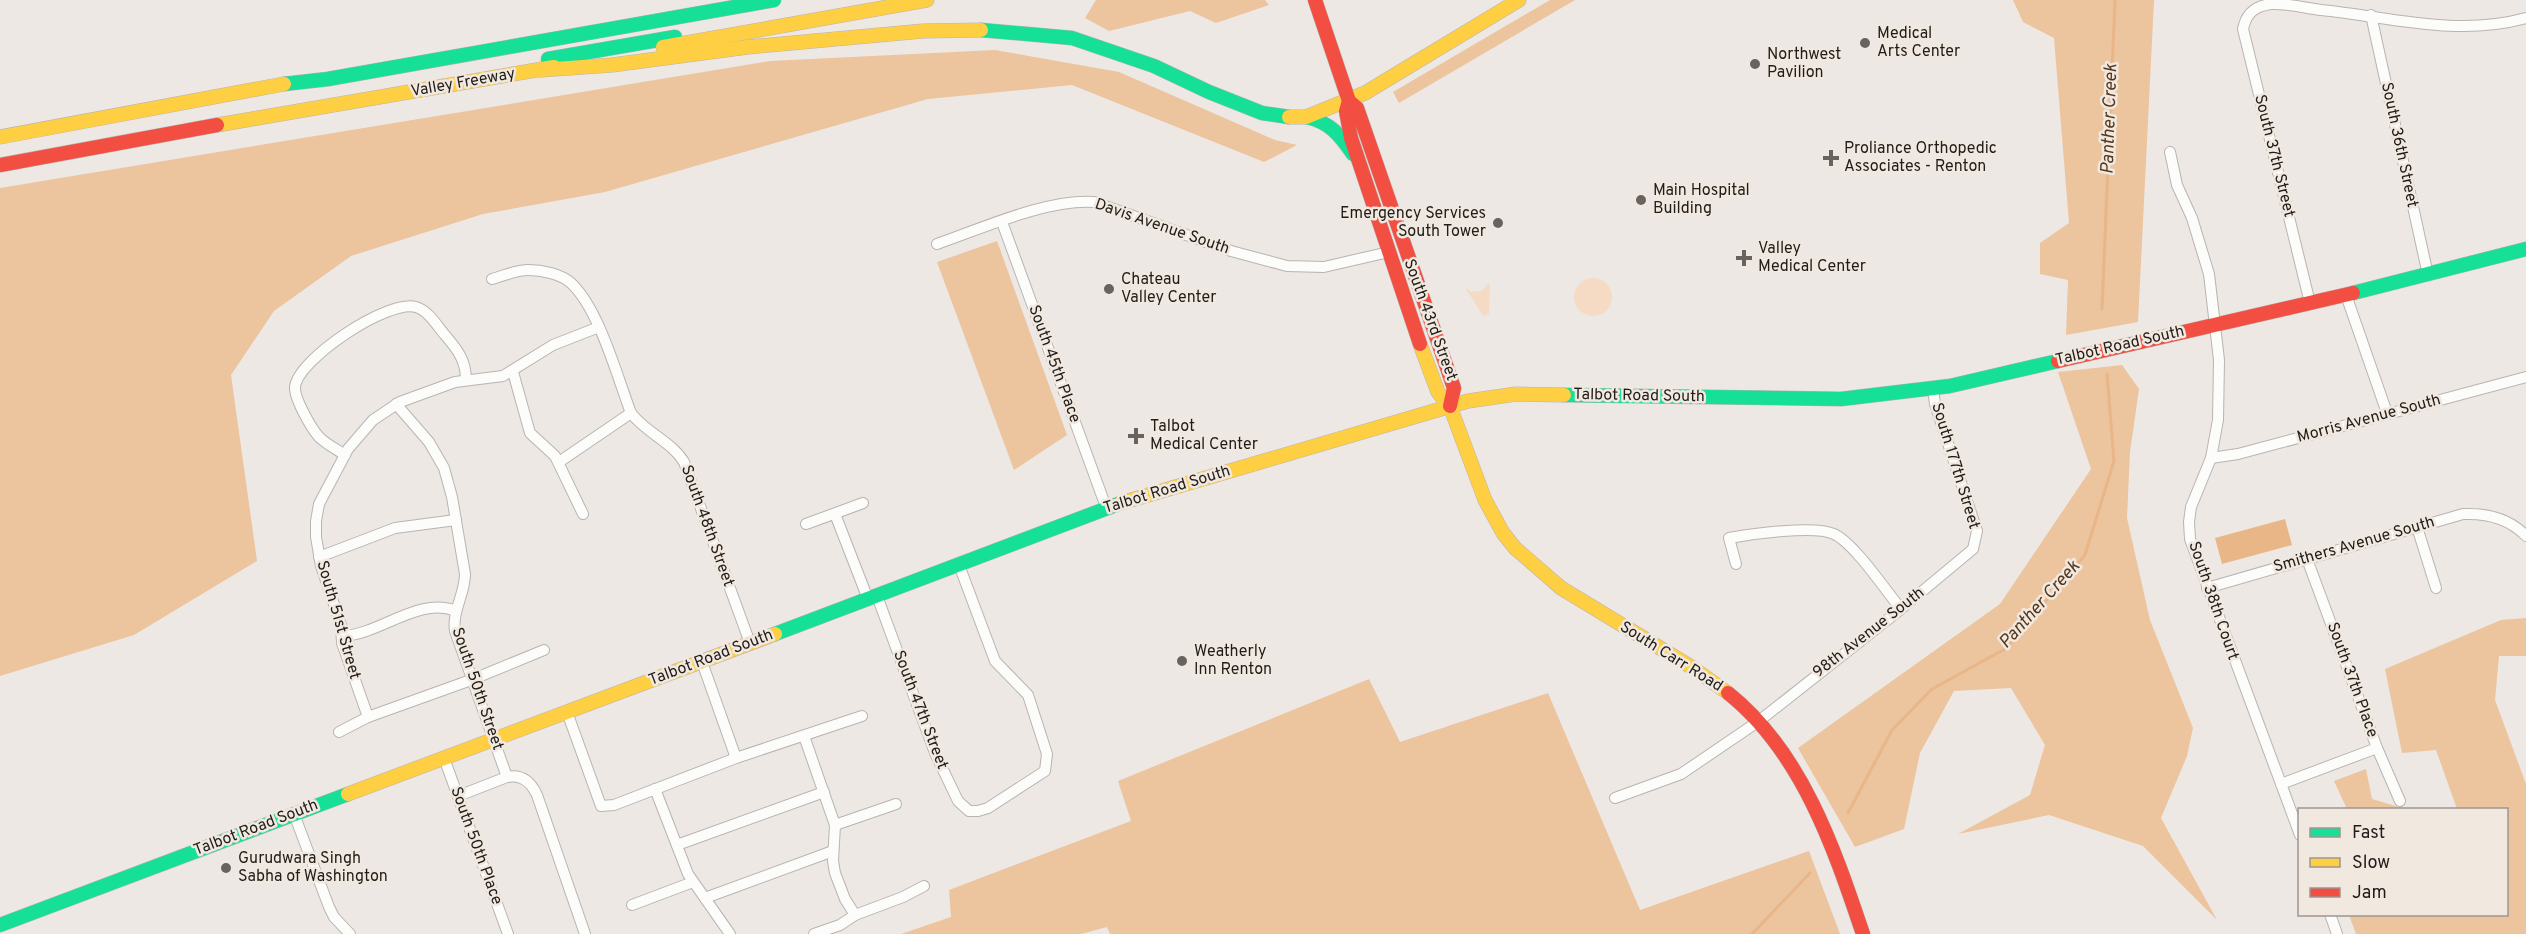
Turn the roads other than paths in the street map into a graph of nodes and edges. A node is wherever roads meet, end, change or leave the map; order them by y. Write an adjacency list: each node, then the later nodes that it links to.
1 (774, 0): 11 (main road, Valley Freeway)
2 (881, 0): 13 (main road)
3 (927, 0): 8 (main road, Valley Freeway)
4 (1315, 0): 9 (main road, South 43rd Street)
5 (1519, 0): 9 (main road)
6 (2372, 15): 7 (street); 20 (street, South 36th Street); 23 (street, South 37th Street)
7 (2526, 18)
8 (541, 70): 10 (main road); 15 (main road, Valley Freeway)
9 (1349, 101): 10 (main road); 14 (main road, South 43rd Street); 31 (main road, South 43rd Street)
10 (1306, 117): 14 (main road)
11 (0, 137)
12 (2170, 152): 24 (street, South 38th Court)
13 (0, 157)
14 (1359, 164): 19 (main road, South 43rd Street)
15 (0, 165)
16 (1002, 222): 17 (street, Davis Avenue South); 19 (street, Davis Avenue South); 38 (street, South 45th Place)
17 (937, 244)
18 (2526, 249): 20 (main road, Talbot Road South)
19 (1389, 252): 31 (main road, South 43rd Street)
20 (2427, 275): 22 (main road, Talbot Road South)
21 (492, 279): 25 (street, South 48th Street)
22 (2346, 295): 23 (main road, Talbot Road South); 33 (street)
23 (2310, 303): 24 (main road, Talbot Road South)
24 (2216, 324): 29 (main road, Talbot Road South); 35 (street, South 38th Court)
25 (599, 327): 26 (street); 32 (street, South 48th Street)
26 (513, 372): 28 (street); 36 (street)
27 (2526, 377): 33 (street, Morris Avenue South)
28 (466, 380): 30 (street); 34 (street)
29 (1933, 389): 31 (main road, Talbot Road South); 45 (street, South 177th Street)
30 (396, 404): 34 (street); 41 (street, South 50th Street)
31 (1450, 406): 38 (main road, Talbot Road South); 63 (main road, South Carr Road)
32 (631, 413): 36 (street); 56 (street, South 48th Street)
33 (2387, 414): 35 (street, Morris Avenue South)
34 (345, 455): 46 (street, South 51st Street)
35 (2211, 458): 50 (street, South 38th Court)
36 (559, 462): 39 (street)
37 (863, 503): 40 (street)
38 (1106, 507): 49 (main road, Talbot Road South)
39 (583, 514)
40 (835, 514): 42 (street); 52 (street, South 47th Street)
41 (456, 520): 46 (street); 54 (street, South 50th Street)
42 (806, 524)
43 (2417, 526): 44 (street, Smithers Avenue South); 47 (street, Smithers Avenue South); 51 (street)
44 (2526, 536)
45 (1975, 544): 53 (street, 98th Avenue South)
46 (319, 557): 55 (street, South 51st Street)
47 (2307, 559): 50 (street, Smithers Avenue South); 67 (street, South 37th Place)
48 (1736, 564): 53 (street)
49 (959, 565): 52 (main road, Talbot Road South); 52 (street, South 47th Street)
50 (2207, 588): 71 (street, South 38th Court)
51 (2436, 588)
52 (872, 598): 56 (main road, Talbot Road South)
53 (1901, 609): 63 (street, 98th Avenue South)
54 (456, 611): 55 (street); 59 (street, South 50th Street)
55 (342, 636): 62 (street, South 51st Street)
56 (750, 643): 58 (main road, Talbot Road South)
57 (544, 650): 59 (street)
58 (702, 662): 60 (main road, Talbot Road South); 69 (street)
59 (471, 680): 62 (street); 66 (street, South 50th Street)
60 (567, 712): 66 (main road, Talbot Road South); 72 (street)
61 (862, 716): 65 (street)
62 (368, 717): 64 (street)
63 (1760, 721): 75 (street); 95 (main road, South Carr Road)
64 (339, 732)
65 (804, 736): 69 (street); 73 (street)
66 (494, 740): 68 (main road, Talbot Road South); 70 (street, South 50th Street)
67 (2377, 748): 71 (street); 76 (street, South 37th Place)
68 (444, 758): 74 (street, South 50th Place); 78 (main road, Talbot Road South)
69 (736, 758): 72 (street)
70 (507, 777): 74 (street); 92 (street)
71 (2281, 784): 80 (street, South 38th Court)
72 (655, 789): 81 (street)
73 (824, 792): 79 (street); 81 (street)
74 (458, 796): 91 (street, South 50th Place)
75 (1615, 798)
76 (2400, 801)
77 (896, 804): 79 (street)
78 (294, 814): 89 (main road, Talbot Road South); 90 (street)
79 (835, 825): 82 (street)
80 (2298, 830)
81 (676, 845): 83 (street)
82 (833, 851): 85 (street); 87 (street)
83 (693, 882): 85 (street); 86 (street)
84 (924, 886): 87 (street)
85 (705, 898): 93 (street)
86 (633, 905)
87 (855, 915): 94 (street)
88 (2330, 916): 96 (street)
89 (0, 925)
90 (350, 934)
91 (508, 934)
92 (585, 934)
93 (730, 934)
94 (814, 934)
95 (1863, 934)
96 (2337, 934)

